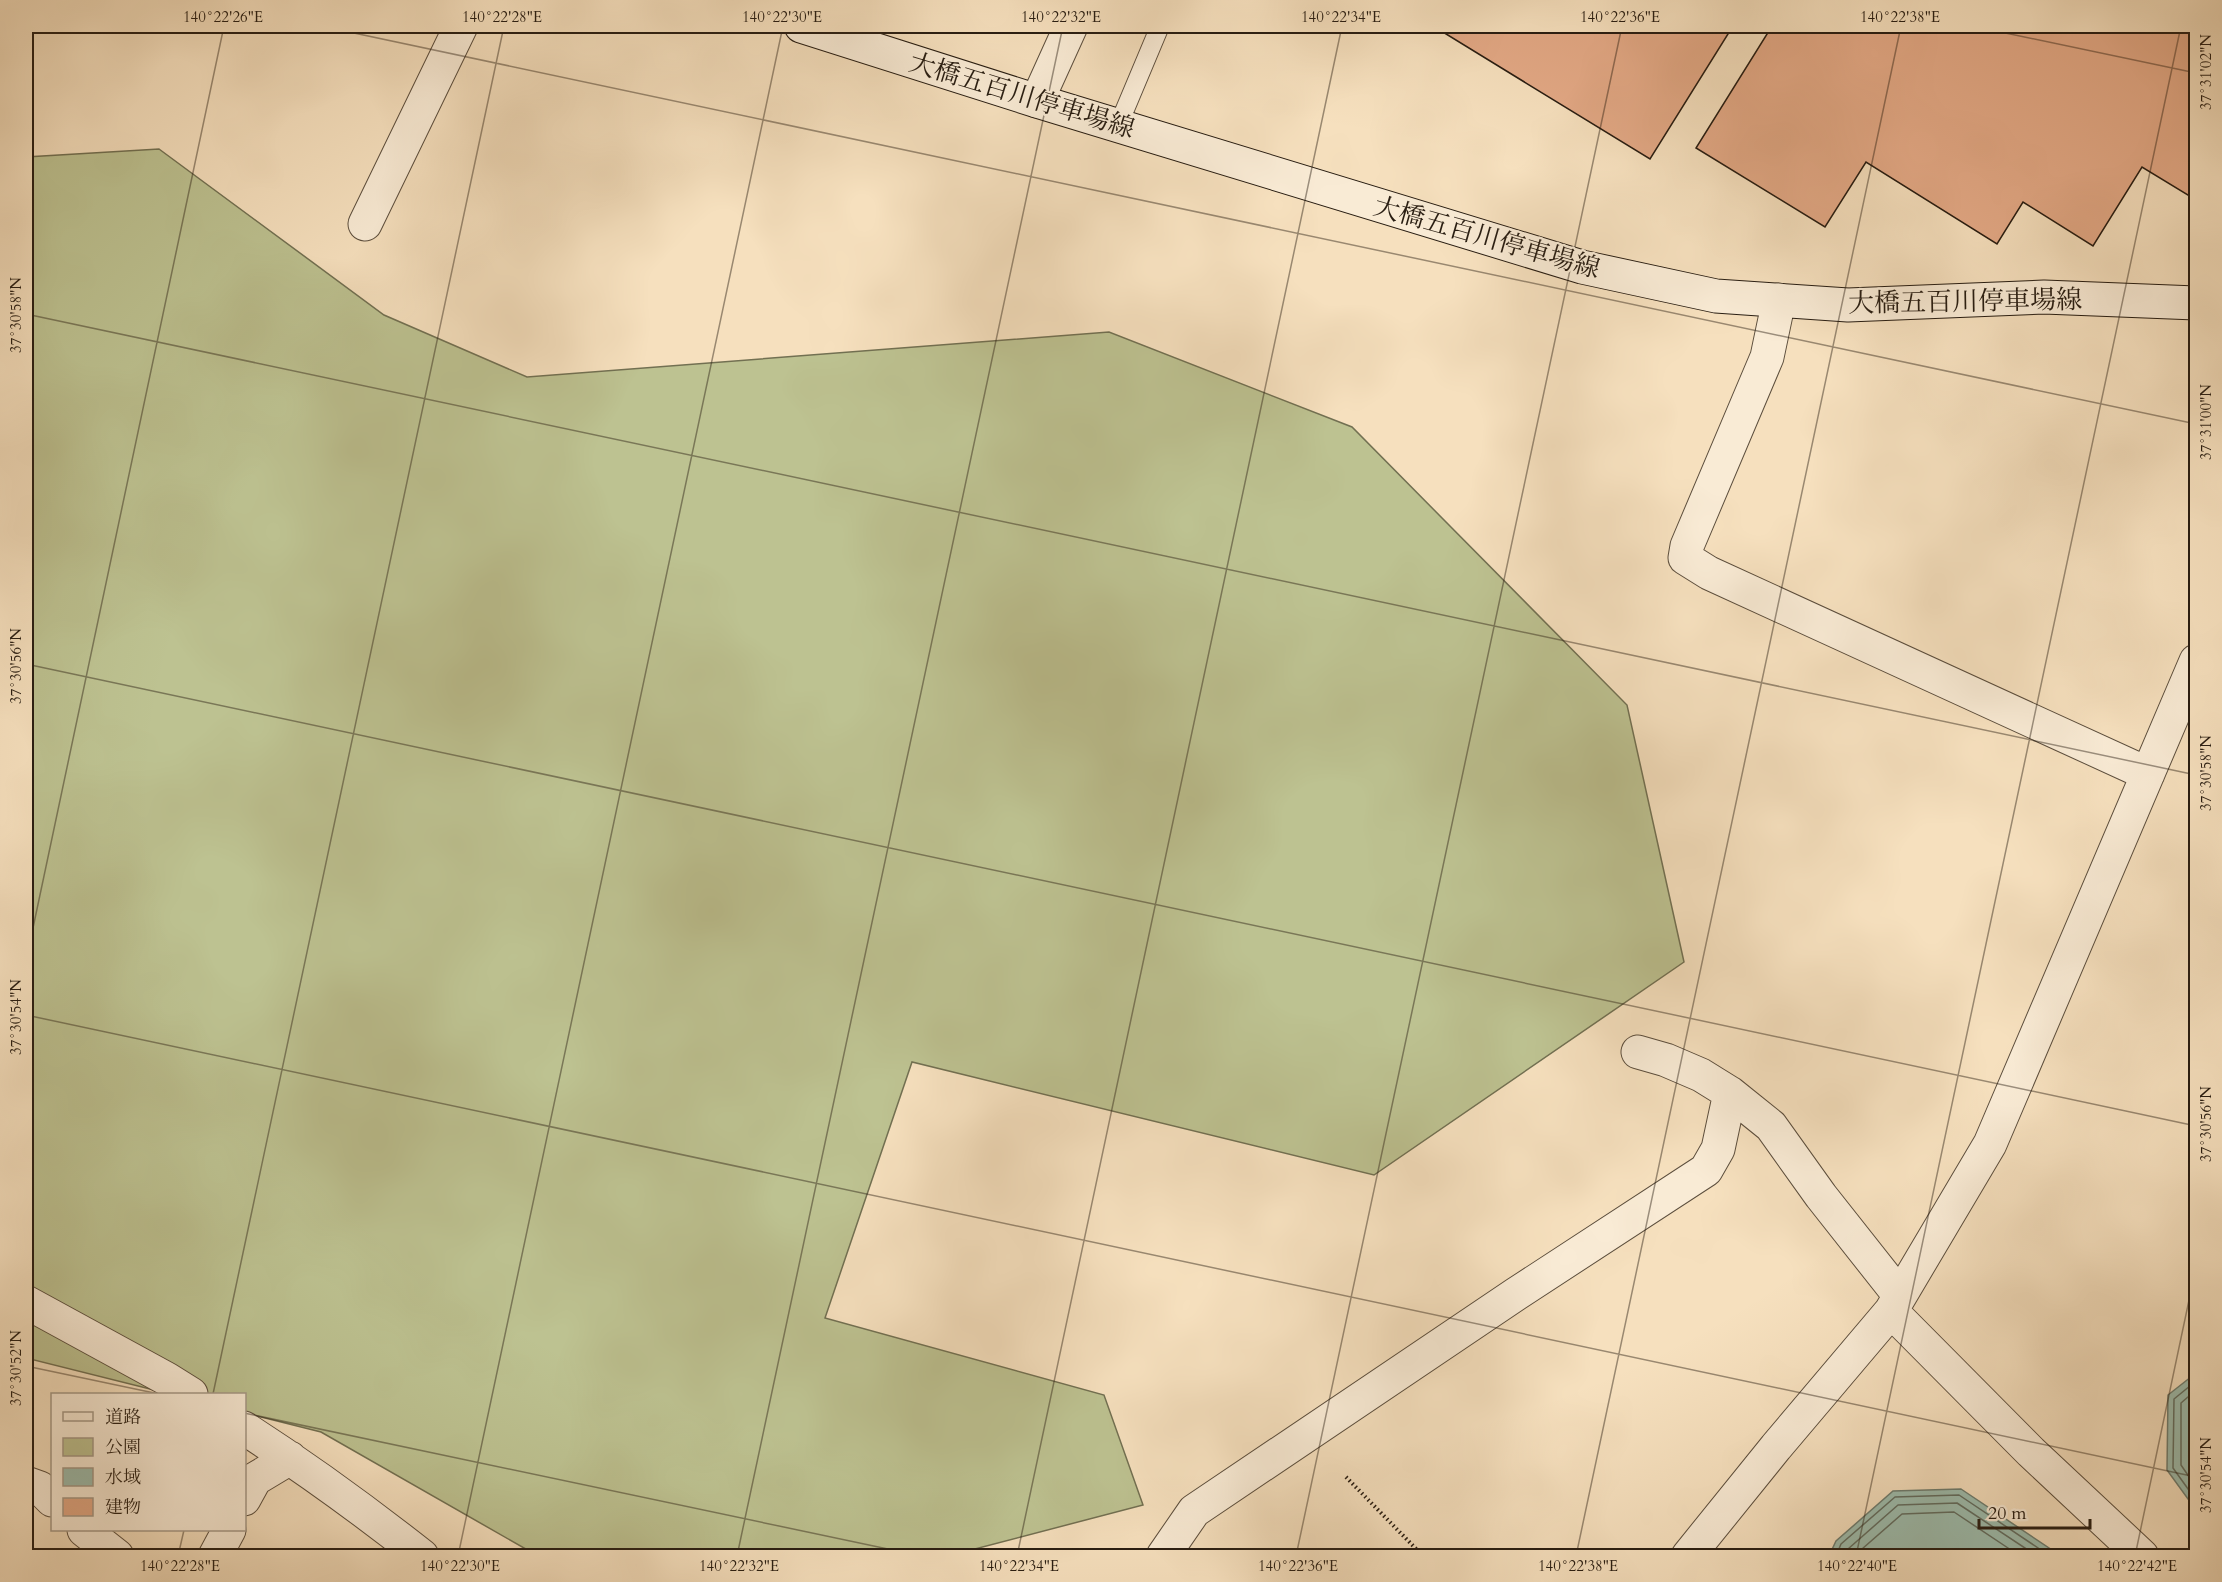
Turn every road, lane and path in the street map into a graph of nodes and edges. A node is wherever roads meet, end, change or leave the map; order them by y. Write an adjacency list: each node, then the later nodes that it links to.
1 (461, 26): 7 (street)
2 (801, 26): 5 (street, 大橋五百川停車場線)
3 (1071, 26): 5 (street)
4 (1160, 26): 6 (lane)
5 (1036, 101): 6 (street, 大橋五百川停車場線)
6 (1118, 126): 8 (street, 大橋五百川停車場線)
7 (365, 224)
8 (1779, 300): 9 (street, 大橋五百川停車場線); 11 (street)
9 (2196, 303)
10 (2196, 661): 11 (street)
11 (2148, 774): 15 (street)
12 (1638, 1052): 13 (street)
13 (1730, 1094): 15 (street); 28 (street)
14 (26, 1302): 16 (street)
15 (1896, 1304): 30 (street); 31 (street)
16 (188, 1393)
17 (246, 1429): 18 (street)
18 (290, 1458): 21 (street); 27 (street)
19 (1346, 1477): 29 (path)
20 (26, 1483): 22 (street)
21 (246, 1495)
22 (51, 1499)
23 (85, 1531): 25 (street)
24 (228, 1531): 26 (street)
25 (117, 1557)
26 (215, 1557)
27 (422, 1557)
28 (1163, 1557)
29 (1423, 1557)
30 (1688, 1557)
31 (2142, 1557)

